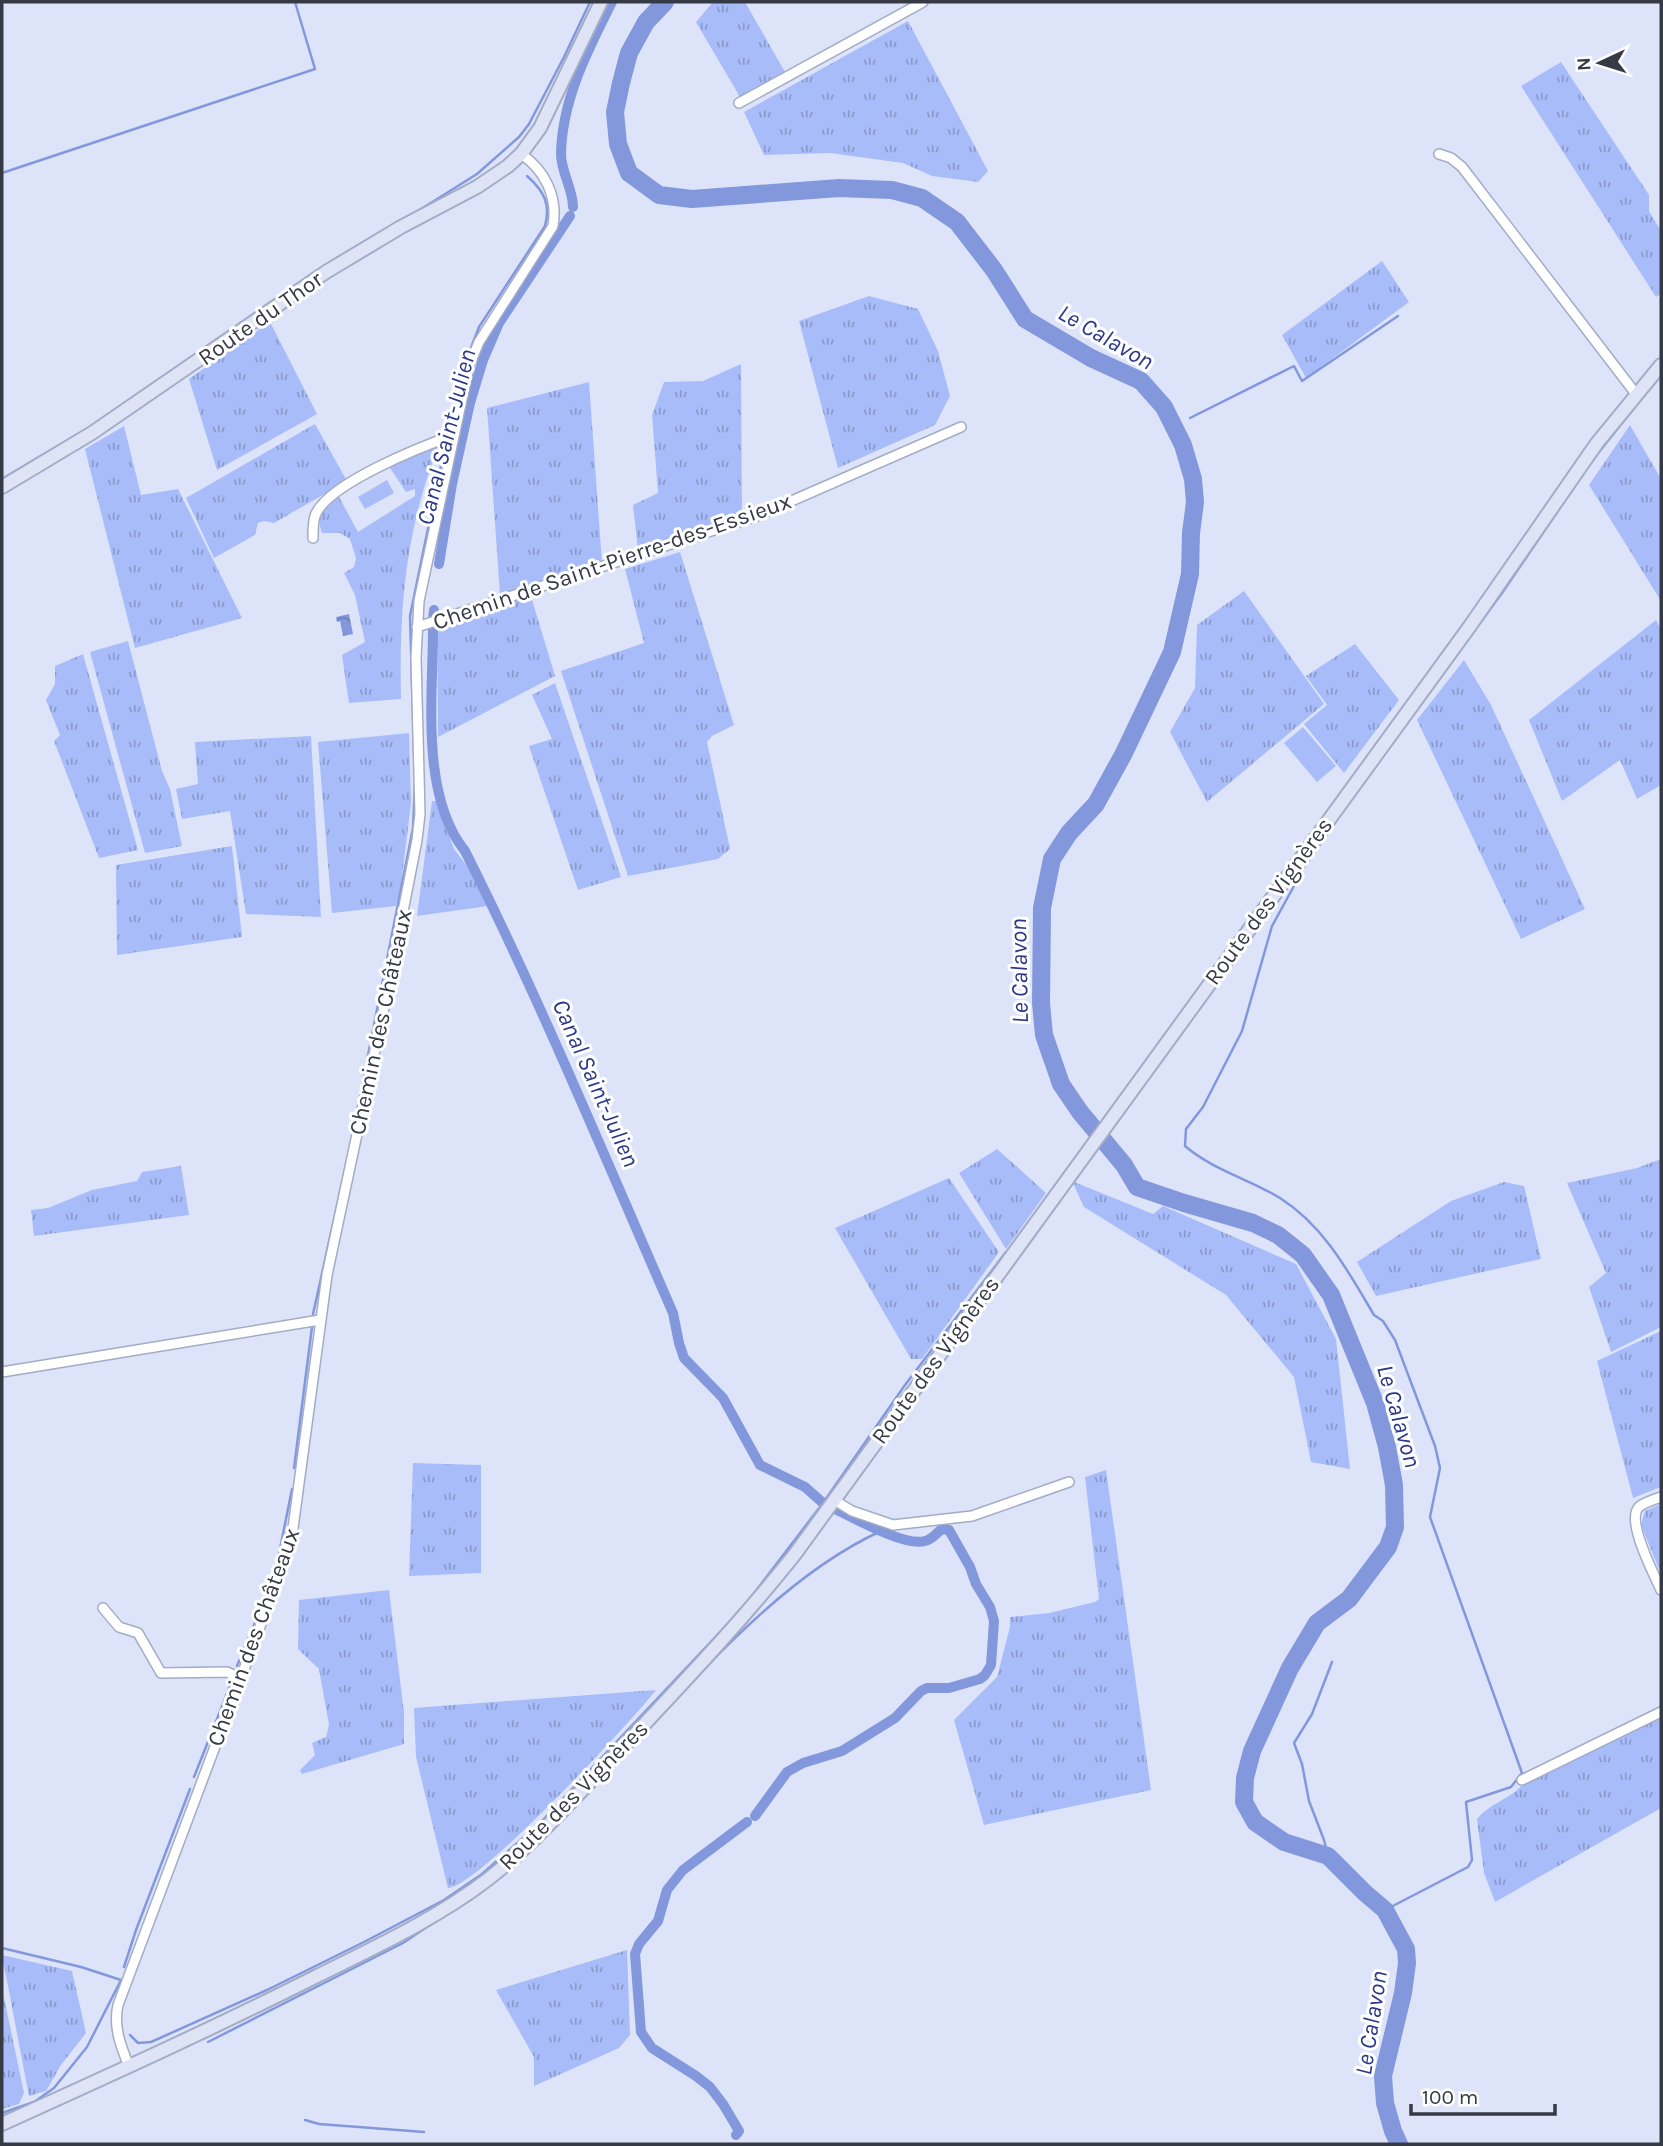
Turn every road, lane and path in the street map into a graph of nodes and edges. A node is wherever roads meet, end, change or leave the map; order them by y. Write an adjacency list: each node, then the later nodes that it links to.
1 (601, 2): 4 (street)
2 (923, 2): 3 (street)
3 (739, 103)
4 (521, 154): 9 (street, Chemin des Châteaux); 10 (street, Route du Thor)
5 (1439, 154): 7 (street)
6 (1661, 365): 7 (street, Route des Vignères)
7 (1636, 394): 17 (street, Route des Vignères)
8 (961, 427): 12 (street, Chemin de Saint-Pierre-des-Essieux)
9 (454, 435): 11 (street); 12 (street, Chemin des Châteaux)
10 (2, 487)
11 (313, 537)
12 (418, 628): 13 (street, Chemin des Châteaux)
13 (320, 1320): 14 (street); 20 (street, Chemin des Châteaux)
14 (2, 1372)
15 (1069, 1482): 17 (street)
16 (1661, 1497): 18 (street)
17 (830, 1505): 23 (street, Route des Vignères)
18 (1661, 1590)
19 (103, 1608): 20 (street)
20 (240, 1678): 23 (street, Chemin des Châteaux)
21 (1661, 1712): 22 (street)
22 (1522, 1780)
23 (130, 2066): 24 (street, Route des Vignères)
24 (2, 2124)

